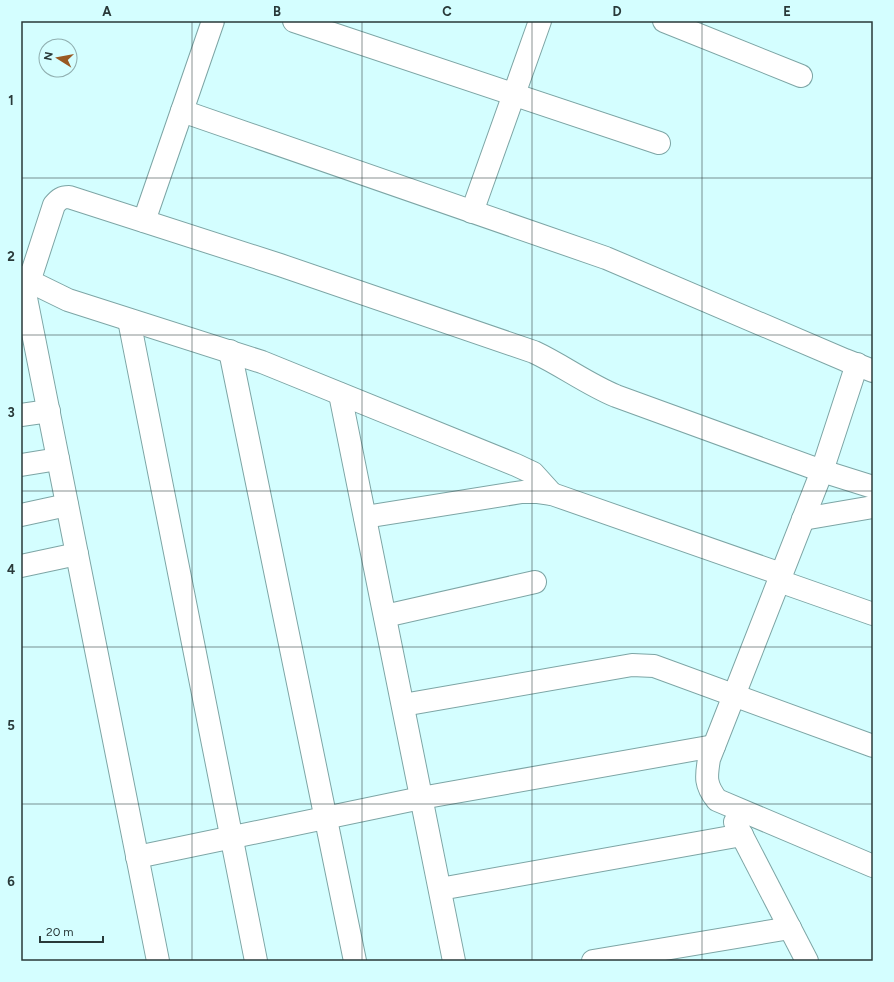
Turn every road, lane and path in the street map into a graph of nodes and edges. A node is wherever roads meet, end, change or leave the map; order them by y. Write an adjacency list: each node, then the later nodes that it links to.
1 (213, 21): 7 (street)
2 (294, 21): 6 (street)
3 (540, 21): 6 (street)
4 (664, 21): 5 (street)
5 (801, 76)
6 (514, 94): 8 (street); 9 (street)
7 (182, 111): 9 (street); 10 (street)
8 (659, 143)
9 (472, 212): 16 (street)
10 (144, 221): 11 (street); 23 (street)
11 (24, 279): 12 (street); 13 (street)
12 (25, 311): 15 (street)
13 (129, 320): 14 (street); 46 (street)
14 (230, 351): 17 (street); 44 (street)
15 (30, 366): 18 (street)
16 (865, 367): 23 (street)
17 (340, 394): 22 (street); 30 (street)
18 (49, 411): 19 (street); 20 (street)
19 (21, 415)
20 (58, 459): 21 (street); 27 (street)
21 (21, 465)
22 (516, 465): 25 (street); 26 (street)
23 (822, 471): 24 (street); 31 (street)
24 (873, 487)
25 (552, 494): 26 (street); 34 (street)
26 (483, 498): 30 (street)
27 (67, 505): 29 (street); 32 (street)
28 (873, 507): 31 (street)
29 (21, 515)
30 (365, 517): 37 (street)
31 (803, 519): 34 (street)
32 (77, 554): 33 (street); 47 (street)
33 (21, 566)
34 (780, 577): 36 (street); 38 (street)
35 (534, 582): 37 (street)
36 (873, 614)
37 (385, 616): 39 (street)
38 (734, 695): 39 (street); 40 (street); 41 (street)
39 (403, 705): 42 (street)
40 (714, 746): 42 (street); 43 (street)
41 (873, 746)
42 (421, 798): 44 (street); 49 (street)
43 (725, 803): 45 (street); 48 (street)
44 (325, 818): 46 (street); 53 (street)
45 (742, 835): 49 (street); 50 (street)
46 (231, 838): 47 (street); 52 (street)
47 (137, 857): 51 (street)
48 (873, 866)
49 (440, 889): 54 (street)
50 (790, 928): 55 (street); 56 (street)
51 (158, 961)
52 (256, 961)
53 (355, 961)
54 (454, 961)
55 (593, 961)
56 (807, 961)

